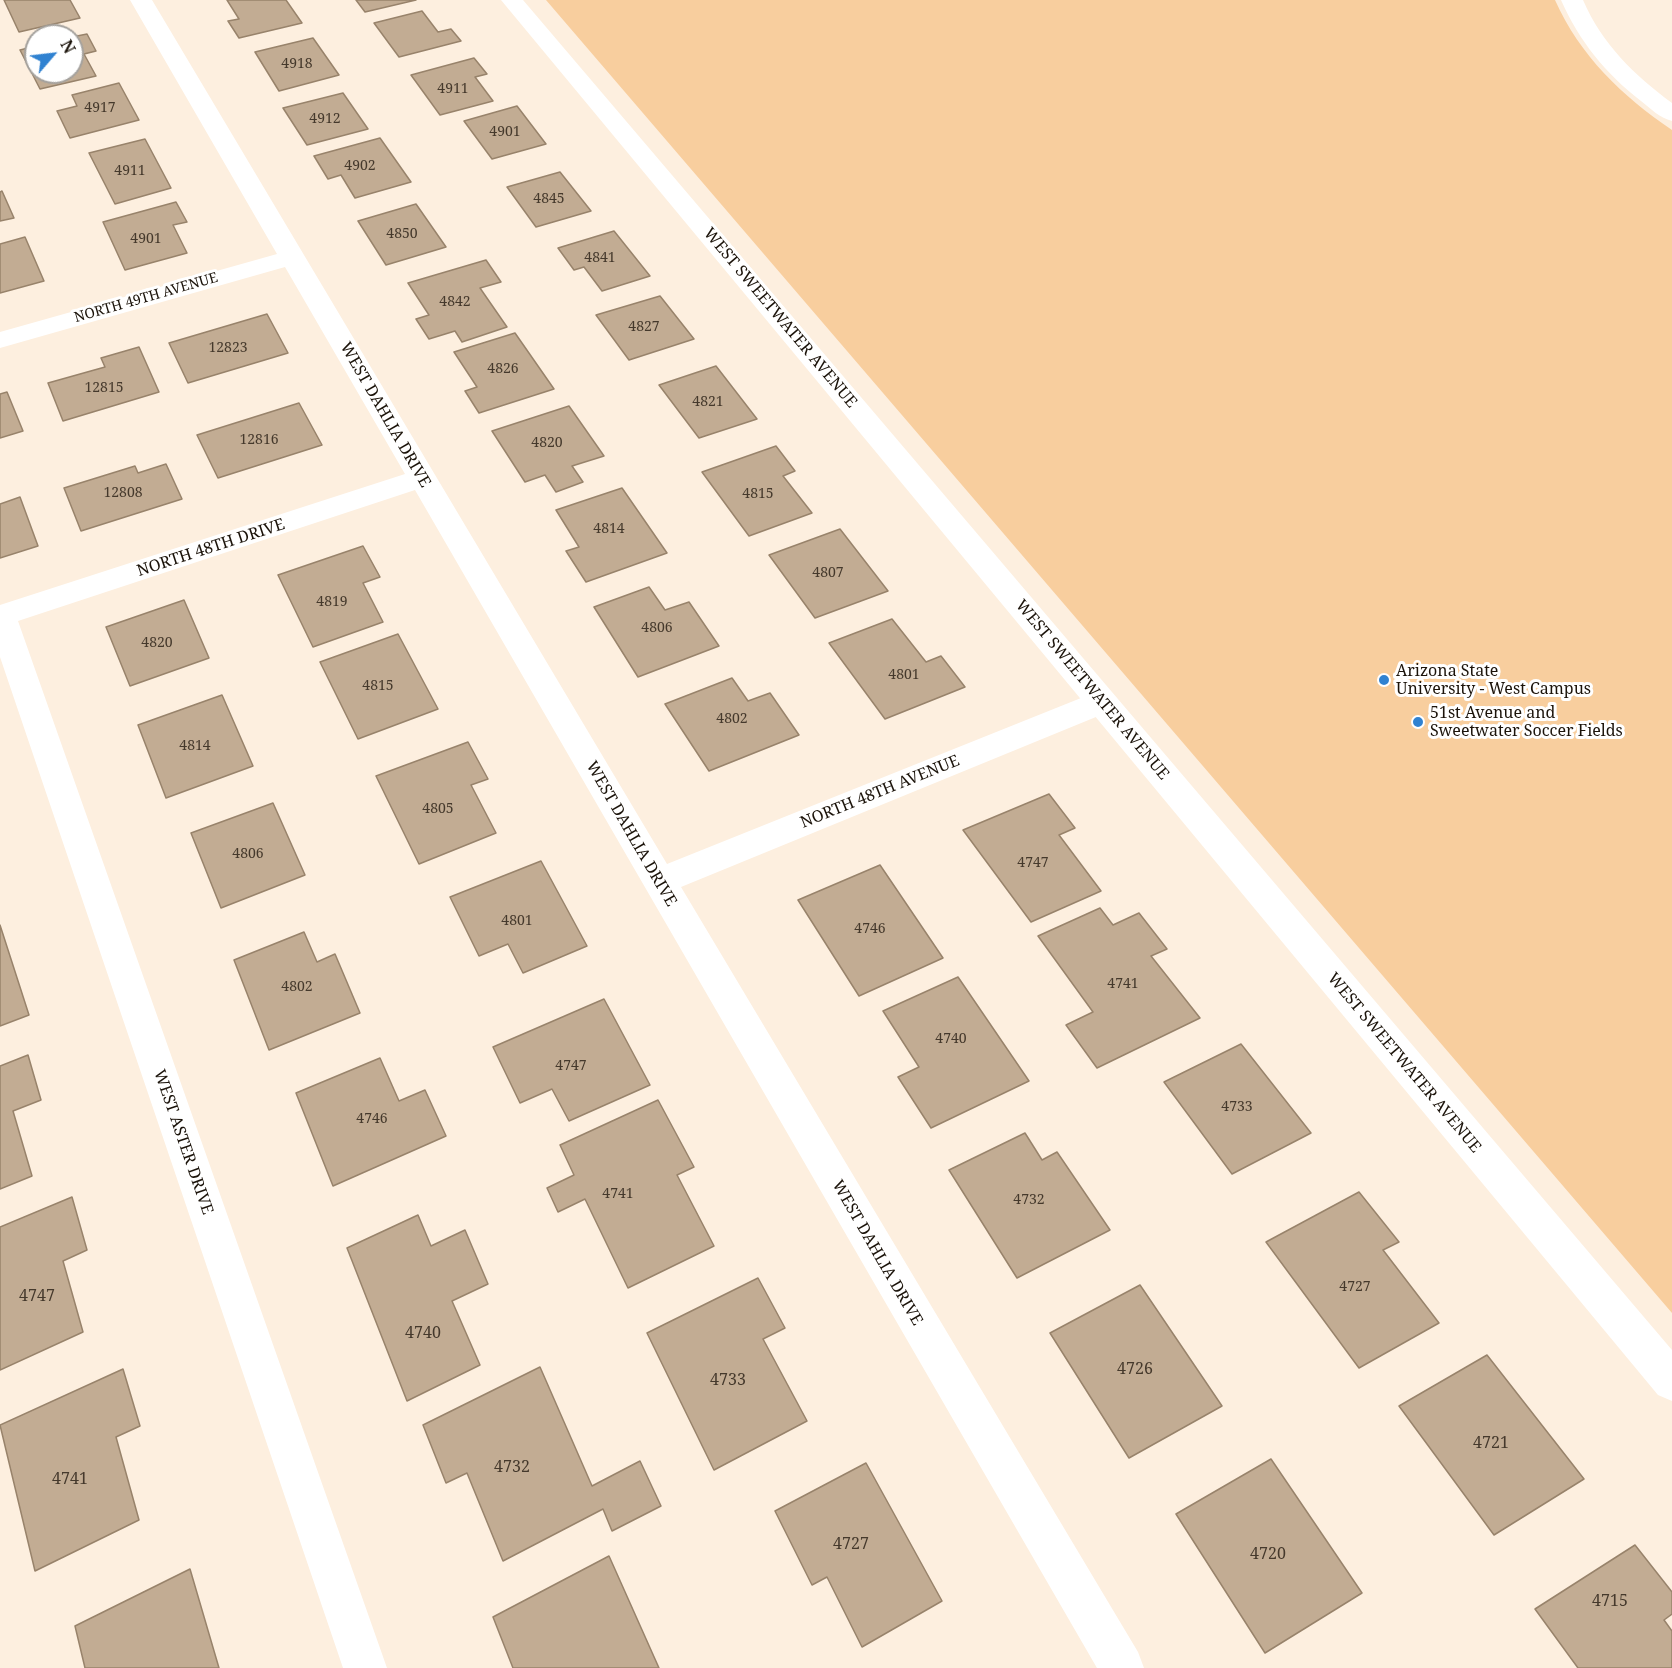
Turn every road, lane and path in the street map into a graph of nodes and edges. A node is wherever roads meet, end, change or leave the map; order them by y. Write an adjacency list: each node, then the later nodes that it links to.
1 (141, 0): 5 (street, WEST DAHLIA DRIVE)
2 (512, 0): 9 (street, WEST SWEETWATER AVENUE)
3 (1572, 0): 4 (street)
4 (1672, 114)
5 (293, 257): 6 (street, NORTH 49TH AVENUE); 7 (street, WEST DAHLIA DRIVE)
6 (0, 339)
7 (422, 478): 8 (street, NORTH 48TH DRIVE); 10 (street, WEST DAHLIA DRIVE)
8 (0, 616): 12 (street, WEST ASTER DRIVE)
9 (1102, 702): 10 (street, NORTH 48TH AVENUE); 11 (street, WEST SWEETWATER AVENUE)
10 (659, 882): 13 (street, WEST DAHLIA DRIVE)
11 (1672, 1381)
12 (365, 1668)
13 (1122, 1668)

